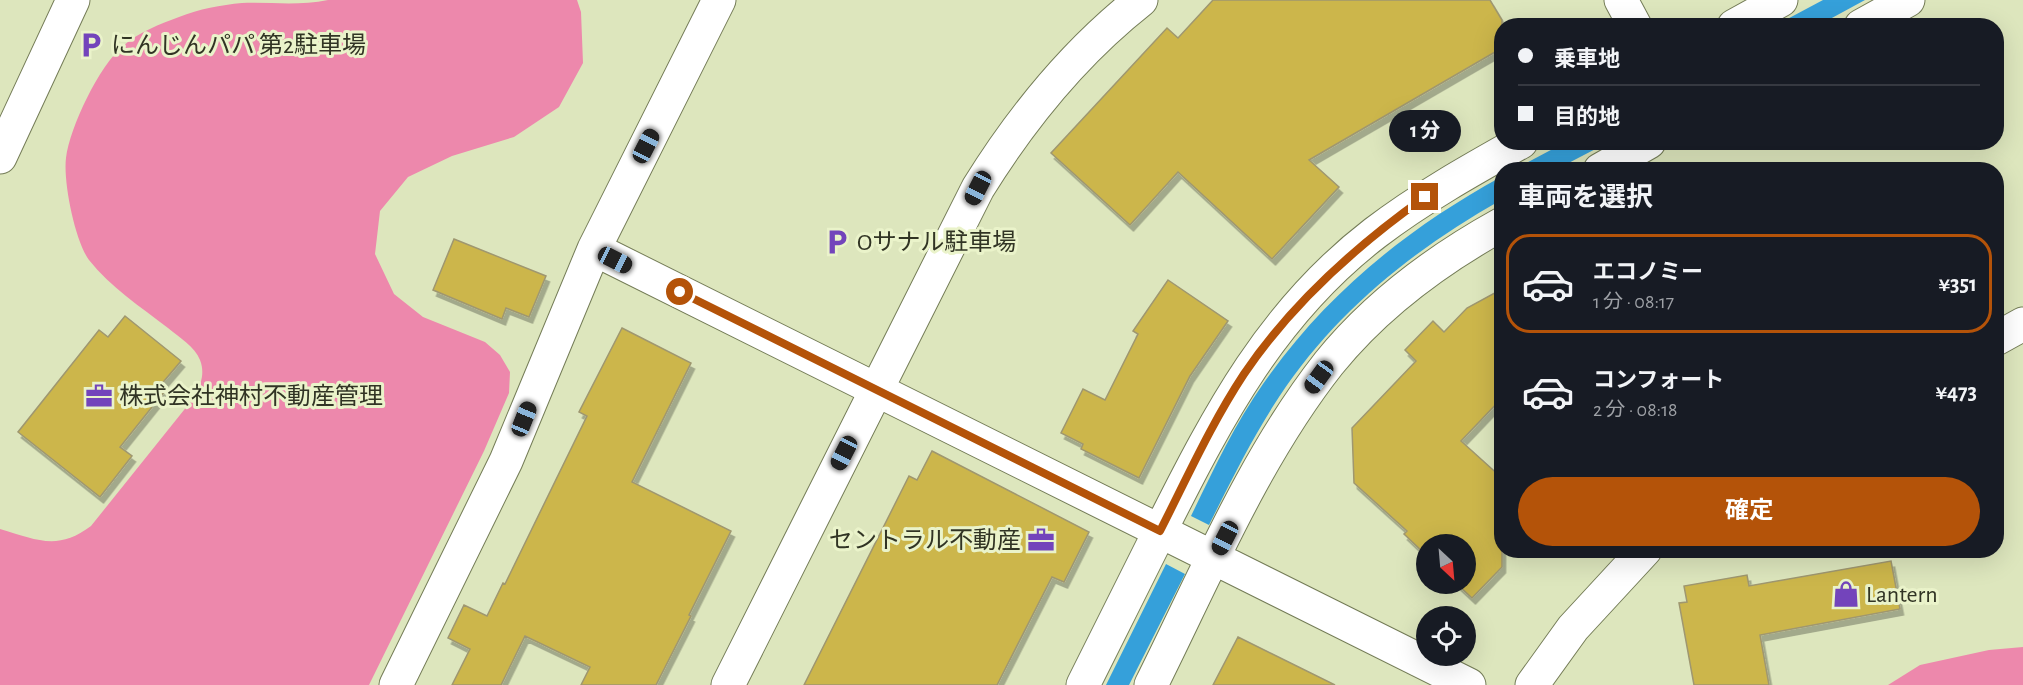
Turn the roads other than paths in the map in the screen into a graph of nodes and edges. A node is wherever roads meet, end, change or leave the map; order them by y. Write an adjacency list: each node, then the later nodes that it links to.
1 (73, 0): 12 (street)
2 (719, 0): 15 (street)
3 (1141, 0): 18 (street)
4 (1621, 0): 7 (street)
5 (1780, 0): 8 (street)
6 (1908, 0): 9 (street)
7 (1631, 18)
8 (1748, 18)
9 (1875, 18)
10 (1507, 150): 19 (street)
11 (1635, 150): 13 (street)
12 (0, 157)
13 (1614, 162)
14 (1494, 228): 20 (street)
15 (594, 249): 18 (street); 22 (street)
16 (2023, 324): 17 (street)
17 (2004, 335)
18 (876, 390): 19 (street); 23 (street)
19 (1160, 531): 20 (street); 24 (street)
20 (1215, 558): 25 (street); 26 (street)
21 (1639, 558): 27 (street)
22 (396, 685)
23 (728, 685)
24 (1083, 685)
25 (1151, 685)
26 (1469, 685)
27 (1532, 685)

